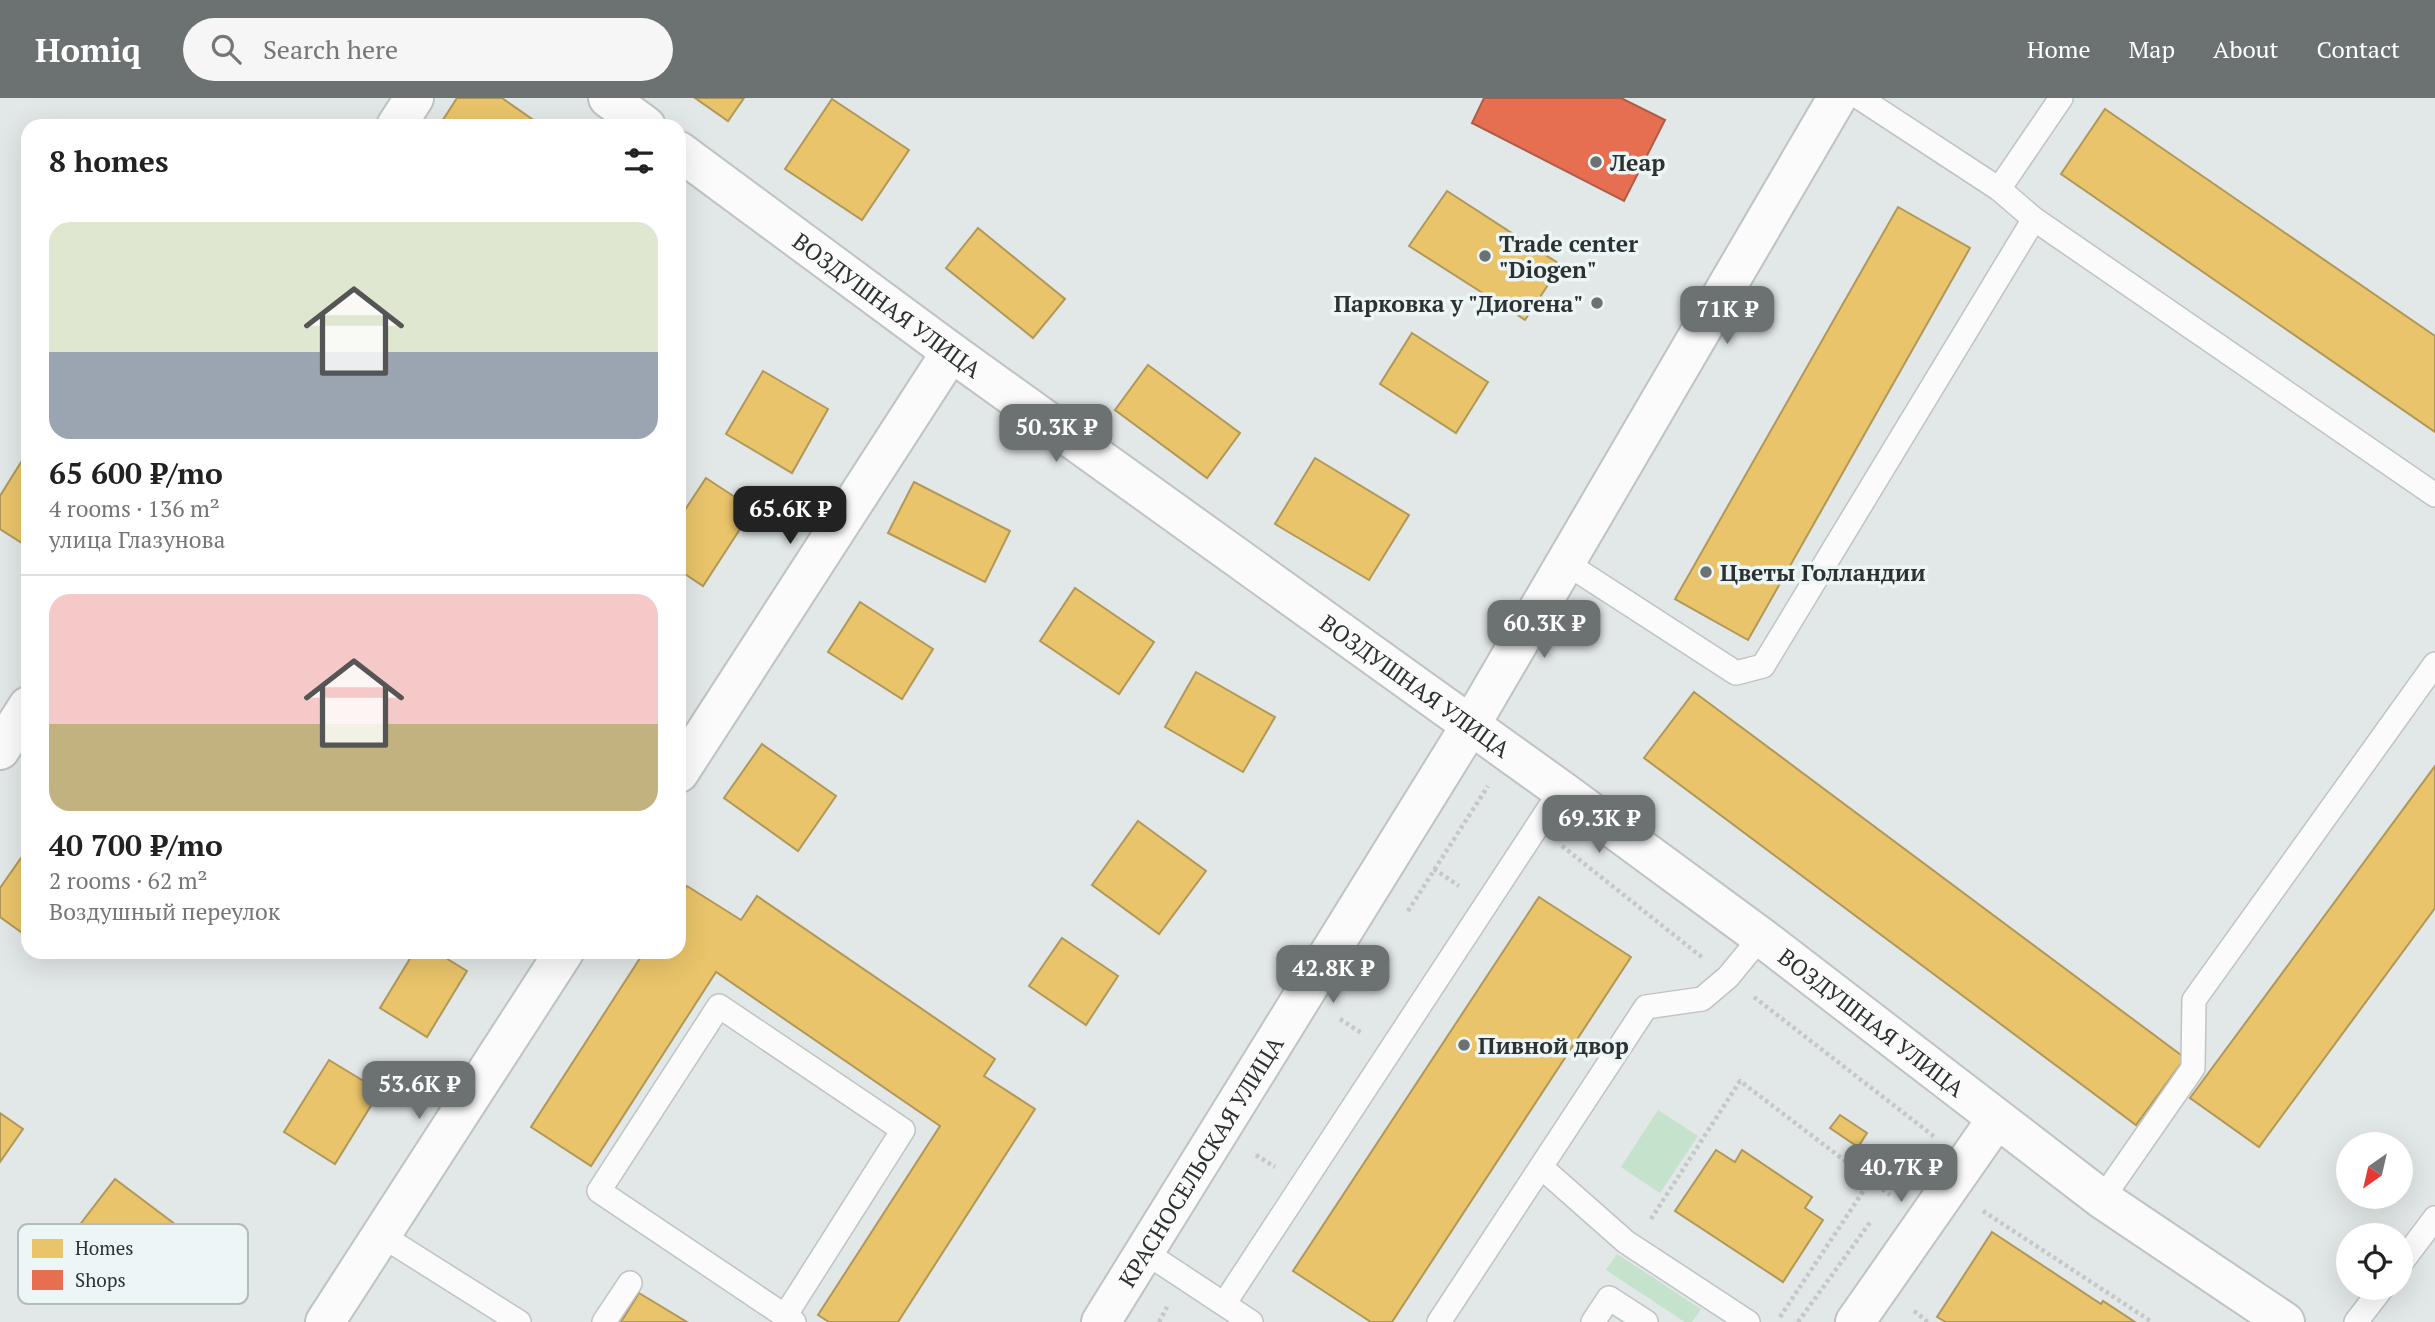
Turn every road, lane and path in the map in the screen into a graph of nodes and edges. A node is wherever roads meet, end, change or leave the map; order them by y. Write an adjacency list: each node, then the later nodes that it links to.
1 (414, 98): 6 (street)
2 (608, 98): 7 (street)
3 (1837, 98): 13 (street, КРАСНОСЕЛЬСКАЯ УЛИЦА)
4 (1860, 98): 9 (lane)
5 (2061, 98): 9 (lane)
6 (400, 119)
7 (636, 119)
8 (686, 155): 11 (street, ВОЗДУШНАЯ УЛИЦА)
9 (1999, 189): 10 (lane)
10 (2034, 219): 12 (lane); 13 (lane)
11 (951, 352): 16 (street, ВОЗДУШНАЯ УЛИЦА); 18 (street)
12 (2435, 495)
13 (1566, 563): 16 (street, КРАСНОСЕЛЬСКАЯ УЛИЦА)
14 (2435, 664): 29 (lane)
15 (21, 717): 17 (street)
16 (1470, 726): 19 (street, ВОЗДУШНАЯ УЛИЦА); 37 (street, КРАСНОСЕЛЬСКАЯ УЛИЦА)
17 (0, 750)
18 (686, 762)
19 (1561, 790): 20 (street, ВОЗДУШНАЯ УЛИЦА); 41 (lane)
20 (1761, 937): 22 (street, ВОЗДУШНАЯ УЛИЦА); 25 (lane)
21 (559, 959): 34 (street)
22 (1996, 1120): 29 (street, ВОЗДУШНАЯ УЛИЦА); 54 (street)
23 (1933, 1136): 24 (path)
24 (1926, 1146)
25 (1541, 1167): 35 (lane); 48 (lane)
26 (1870, 1181): 28 (path); 35 (path); 52 (path)
27 (1897, 1185): 28 (path)
28 (1890, 1195): 30 (path)
29 (2102, 1199): 57 (street, ВОЗДУШНАЯ УЛИЦА)
30 (1882, 1206)
31 (1981, 1210): 56 (path)
32 (1875, 1216): 53 (path)
33 (2435, 1218): 36 (lane)
34 (381, 1236): 43 (street); 44 (lane)
35 (1633, 1246): 51 (lane)
36 (2413, 1247)
37 (1145, 1252): 41 (lane); 46 (street, КРАСНОСЕЛЬСКАЯ УЛИЦА)
38 (630, 1283): 45 (lane)
39 (2373, 1300): 58 (lane)
40 (1921, 1301): 55 (path)
41 (1224, 1304): 47 (lane)
42 (790, 1319): 42 (lane)
43 (325, 1322)
44 (519, 1322)
45 (604, 1322)
46 (1101, 1322)
47 (1251, 1322)
48 (1439, 1322)
49 (1593, 1322): 50 (lane)
50 (1646, 1322)
51 (1748, 1322)
52 (1777, 1322)
53 (1798, 1322)
54 (1855, 1322)
55 (1928, 1322)
56 (2152, 1322)
57 (2285, 1322)
58 (2356, 1322)

